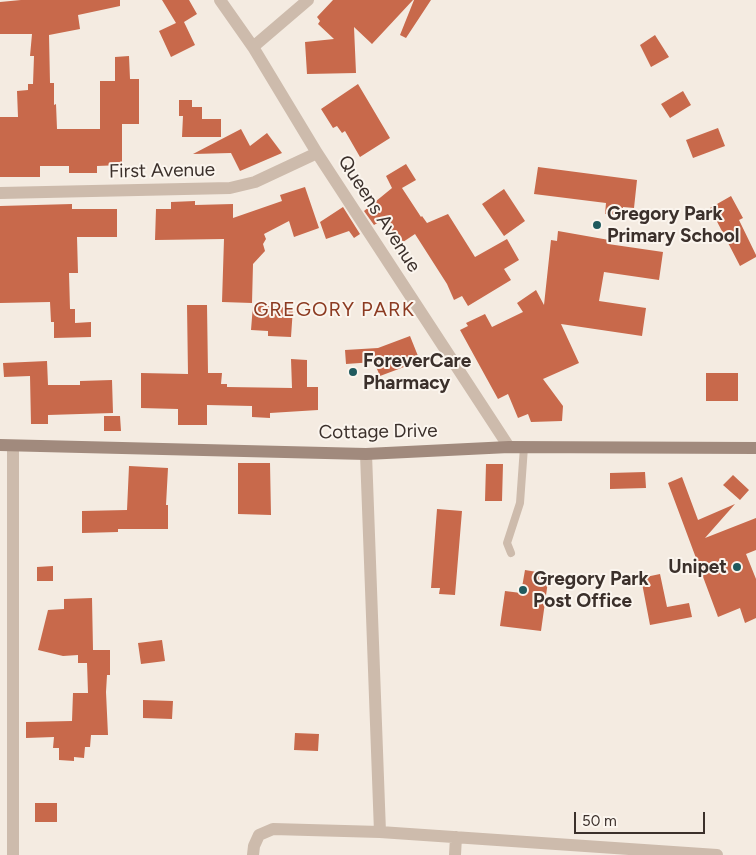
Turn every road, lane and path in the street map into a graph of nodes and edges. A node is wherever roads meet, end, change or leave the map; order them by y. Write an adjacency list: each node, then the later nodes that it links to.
1 (220, 0): 3 (street, Queens Avenue)
2 (308, 0): 3 (street)
3 (253, 47): 4 (street, Queens Avenue)
4 (317, 153): 5 (street, First Avenue); 7 (street, Queens Avenue)
5 (0, 193)
6 (6, 445): 10 (street, Cottage Drive); 15 (street)
7 (509, 447): 8 (street, Cottage Drive); 10 (street, Cottage Drive)
8 (524, 447): 9 (street, Cottage Drive); 11 (lane)
9 (756, 448)
10 (366, 454): 12 (street)
11 (512, 553)
12 (380, 832): 13 (street); 16 (street)
13 (456, 837): 14 (street); 17 (street)
14 (658, 853): 18 (street)
15 (13, 855)
16 (253, 855)
17 (455, 855)
18 (717, 855)

